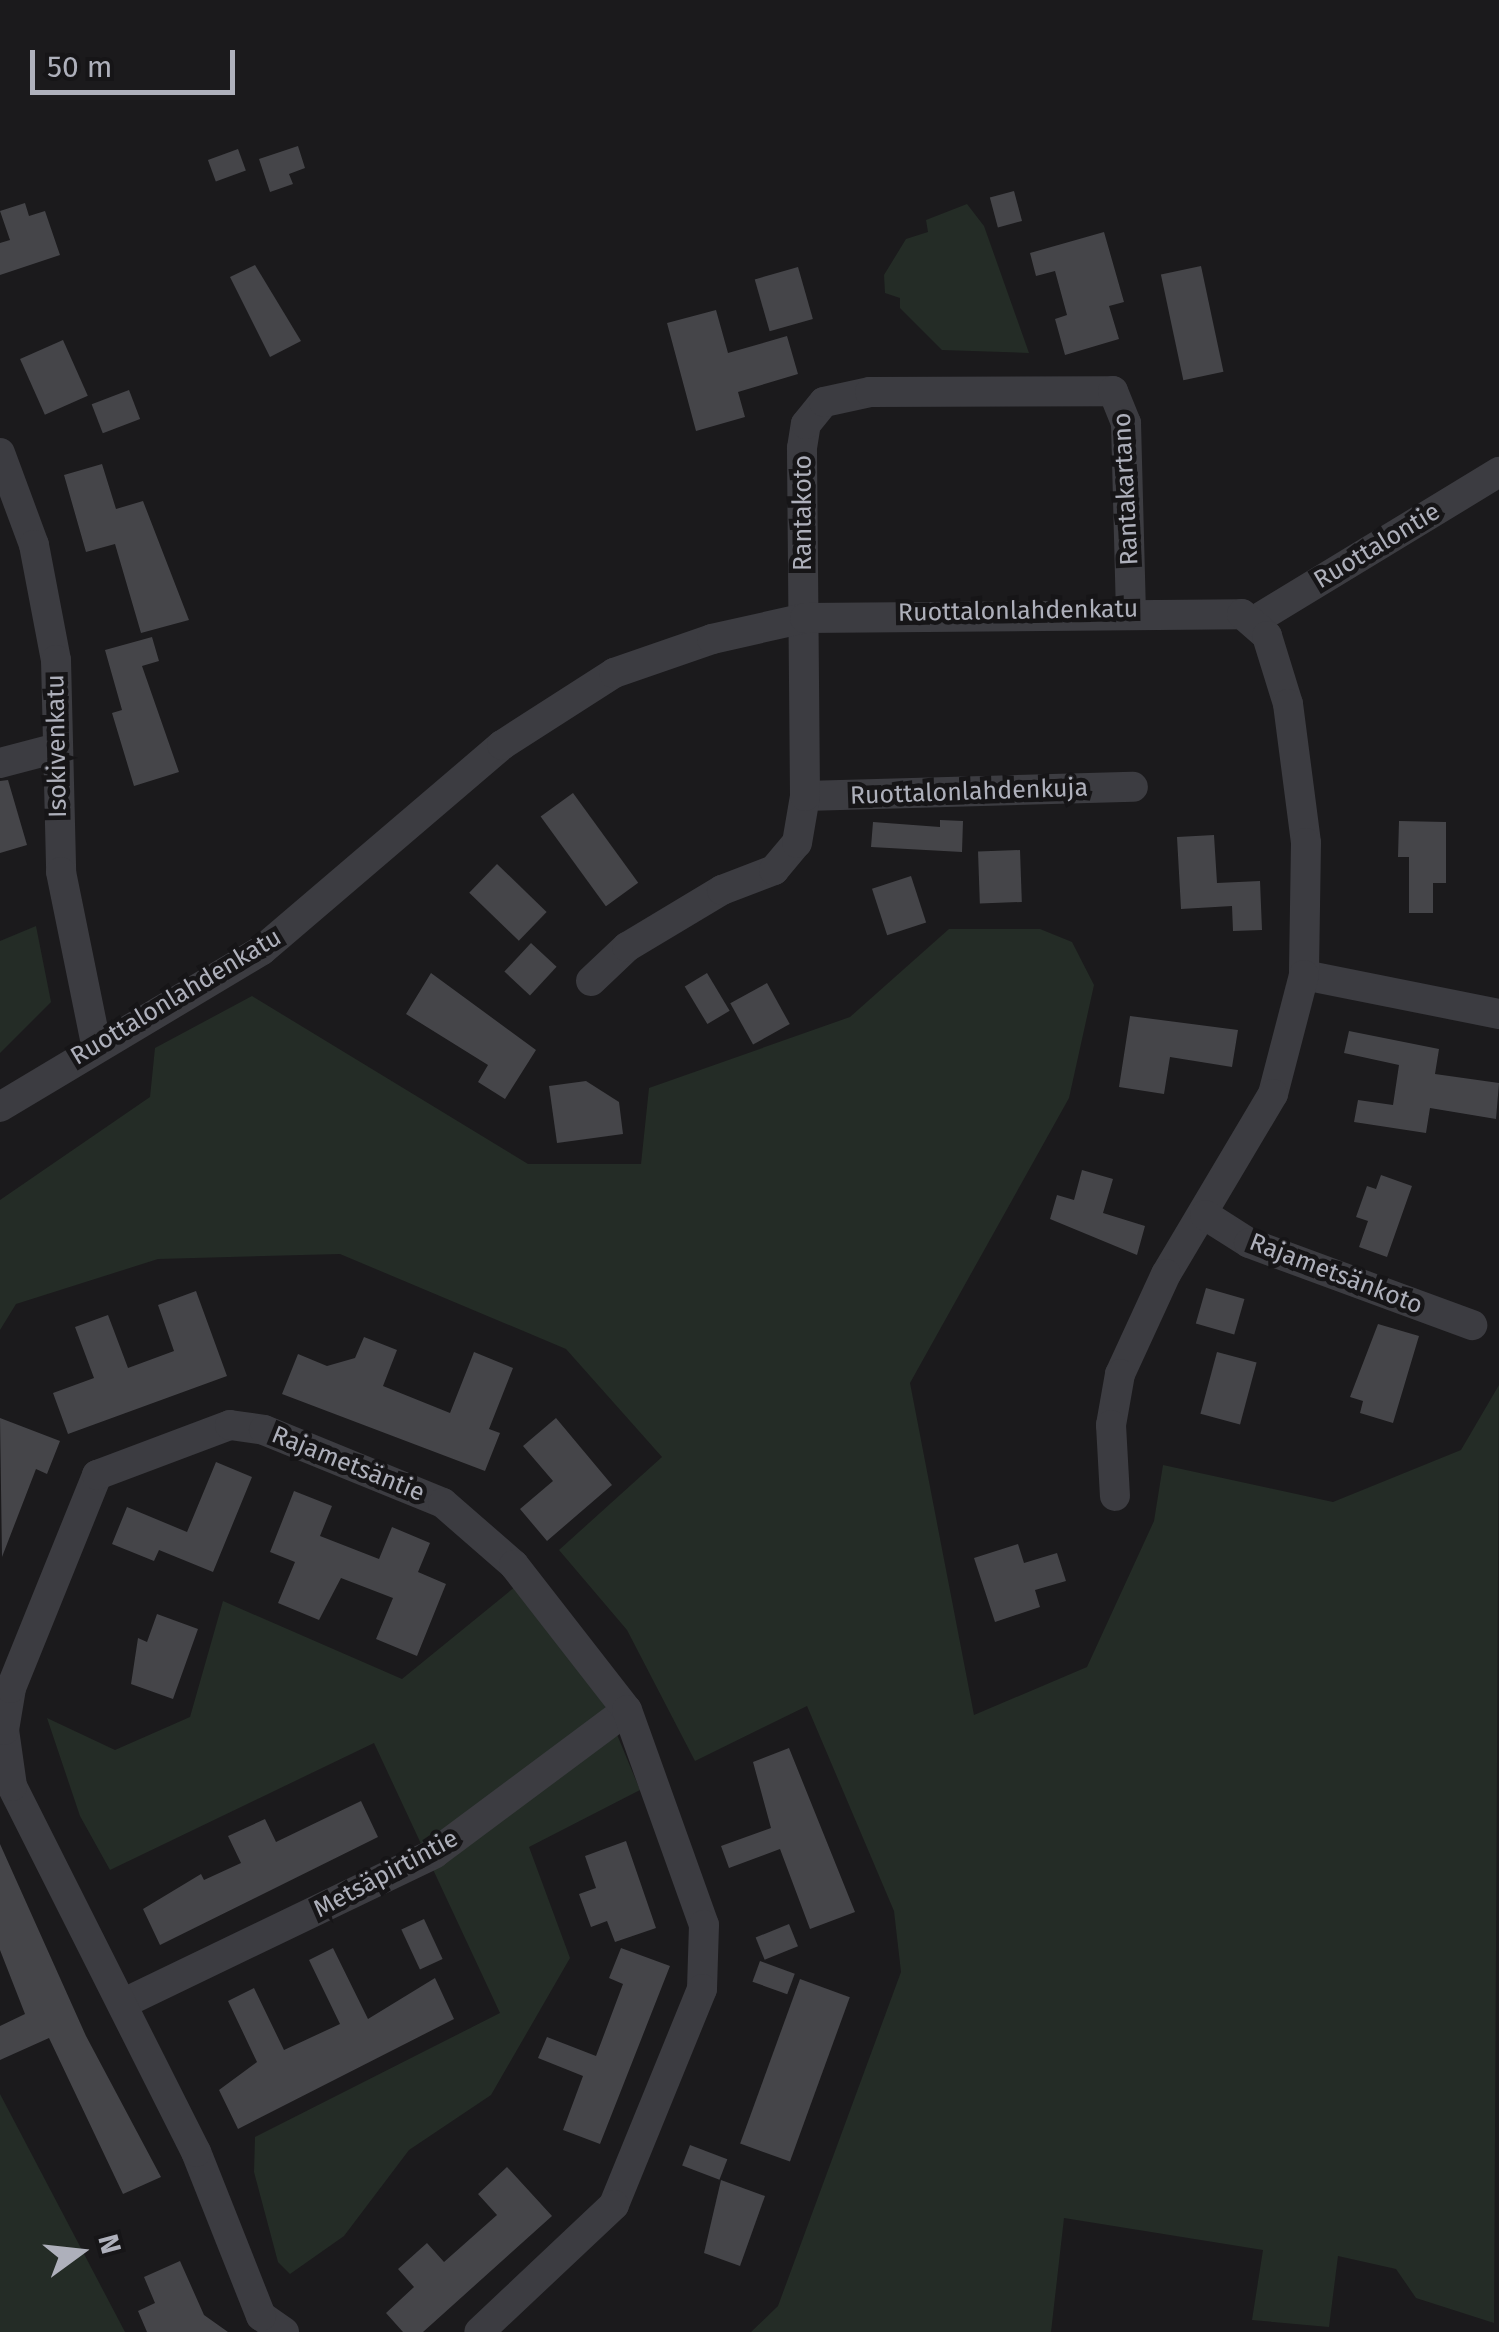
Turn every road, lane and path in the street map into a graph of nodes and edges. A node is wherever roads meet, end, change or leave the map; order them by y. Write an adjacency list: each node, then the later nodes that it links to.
1 (1035, 389): 4 (street, Rantakartano); 5 (street, Rantakoto)
2 (0, 453): 7 (street, Isokivenkatu)
3 (1499, 472): 6 (street, Ruottalontie)
4 (1131, 609): 5 (street, Ruottalonlahdenkatu); 6 (street, Ruottalonlahdenkatu)
5 (805, 618): 10 (street, Rantakoto); 14 (street, Ruottalonlahdenkatu)
6 (1254, 621): 11 (street)
7 (57, 748): 8 (street); 14 (street, Isokivenkatu)
8 (0, 763)
9 (1133, 787): 10 (street, Ruottalonlahdenkuja)
10 (805, 796): 12 (street, Rantakoto)
11 (1304, 975): 13 (street); 16 (street)
12 (591, 981)
13 (1499, 1014)
14 (96, 1044): 15 (street, Ruottalonlahdenkatu)
15 (0, 1106)
16 (1204, 1215): 17 (street, Rajametsänkoto); 18 (street)
17 (1472, 1325)
18 (1115, 1496)
19 (627, 1710): 20 (street, Metsäpirtintie); 20 (street, Rajametsäntie); 22 (street, Rajametsäntie)
20 (124, 2003): 21 (street, Rajametsäntie)
21 (284, 2332)
22 (479, 2332)

